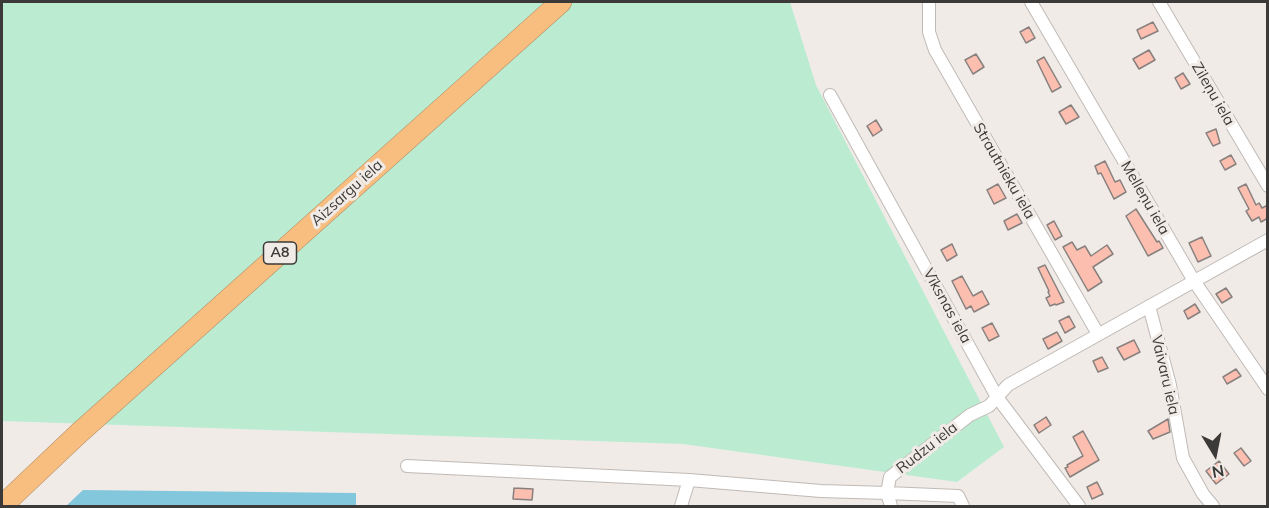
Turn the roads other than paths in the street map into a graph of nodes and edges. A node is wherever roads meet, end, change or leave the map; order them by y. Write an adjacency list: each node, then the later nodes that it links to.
1 (561, 2): 16 (highway, Aizsargu iela / A8)
2 (929, 2): 10 (street, Strautnieku iela)
3 (1031, 2): 8 (street, Melleņu iela)
4 (1159, 2): 6 (street, Zileņu iela)
5 (830, 94): 12 (street, Vīksnas iela)
6 (1268, 186)
7 (1268, 240): 8 (street, Rudzu iela)
8 (1194, 281): 9 (street, Rudzu iela); 11 (street, Melleņu iela)
9 (1149, 306): 10 (street, Rudzu iela); 21 (street, Vaivaru iela)
10 (1098, 334): 12 (street, Rudzu iela)
11 (1268, 389)
12 (997, 397): 15 (street, Rudzu iela); 20 (street, Vīksnas iela)
13 (407, 465): 14 (street)
14 (689, 480): 15 (street); 17 (street)
15 (887, 493): 18 (street); 19 (street)
16 (2, 506)
17 (681, 507)
18 (891, 507)
19 (963, 507)
20 (1079, 507)
21 (1213, 507)

